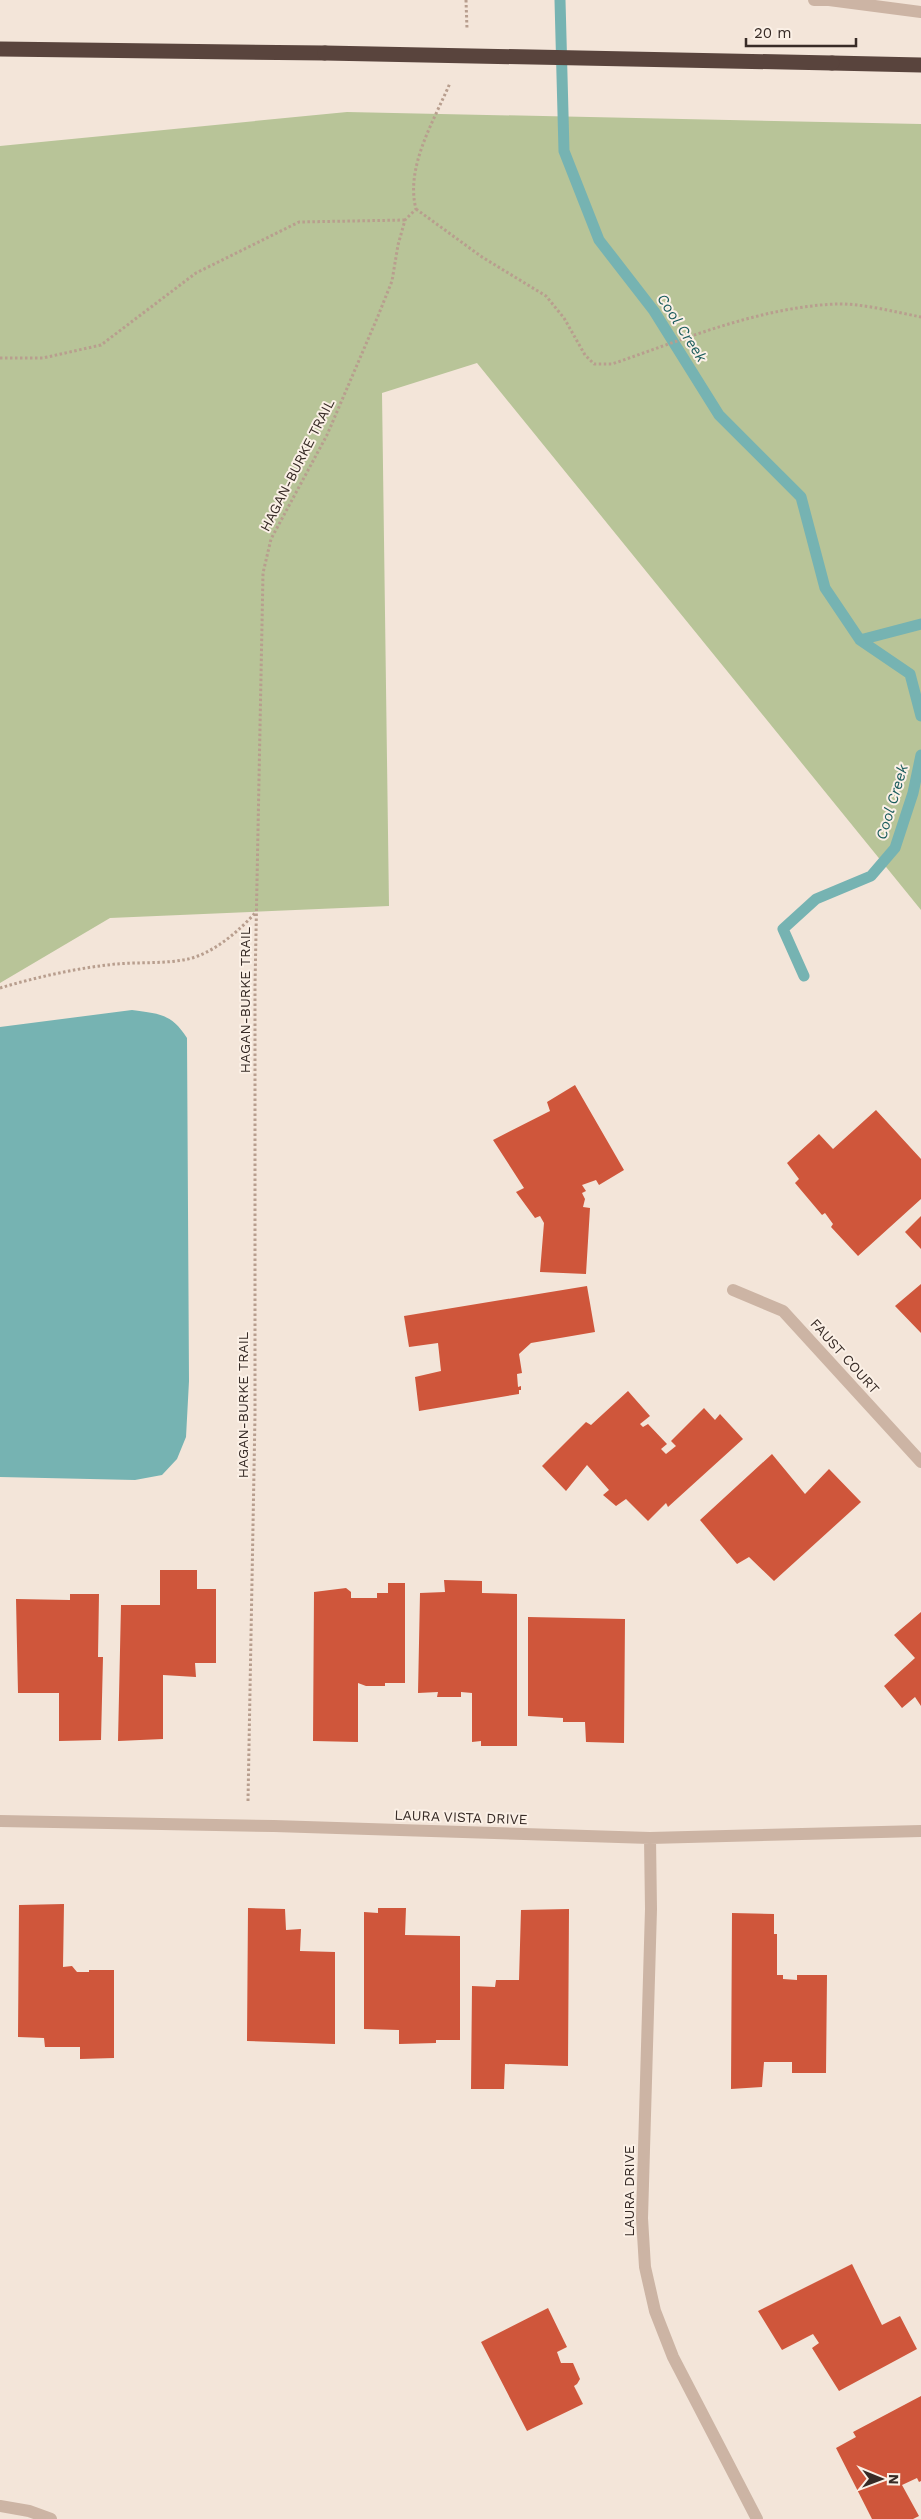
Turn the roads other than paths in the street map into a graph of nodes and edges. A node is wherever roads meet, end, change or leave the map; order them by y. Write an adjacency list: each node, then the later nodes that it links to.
1 (814, 0): 2 (street)
2 (829, 0): 3 (street); 4 (street)
3 (843, 0)
4 (921, 12)
5 (0, 49): 6 (highway, bridge)
6 (921, 65)
7 (733, 1290): 8 (street, FAUST COURT)
8 (921, 1462)
9 (0, 1821): 11 (street, LAURA VISTA DRIVE)
10 (921, 1832): 11 (street, LAURA VISTA DRIVE)
11 (650, 1838): 14 (street, LAURA DRIVE)
12 (0, 2506): 13 (street)
13 (51, 2519)
14 (757, 2519)

